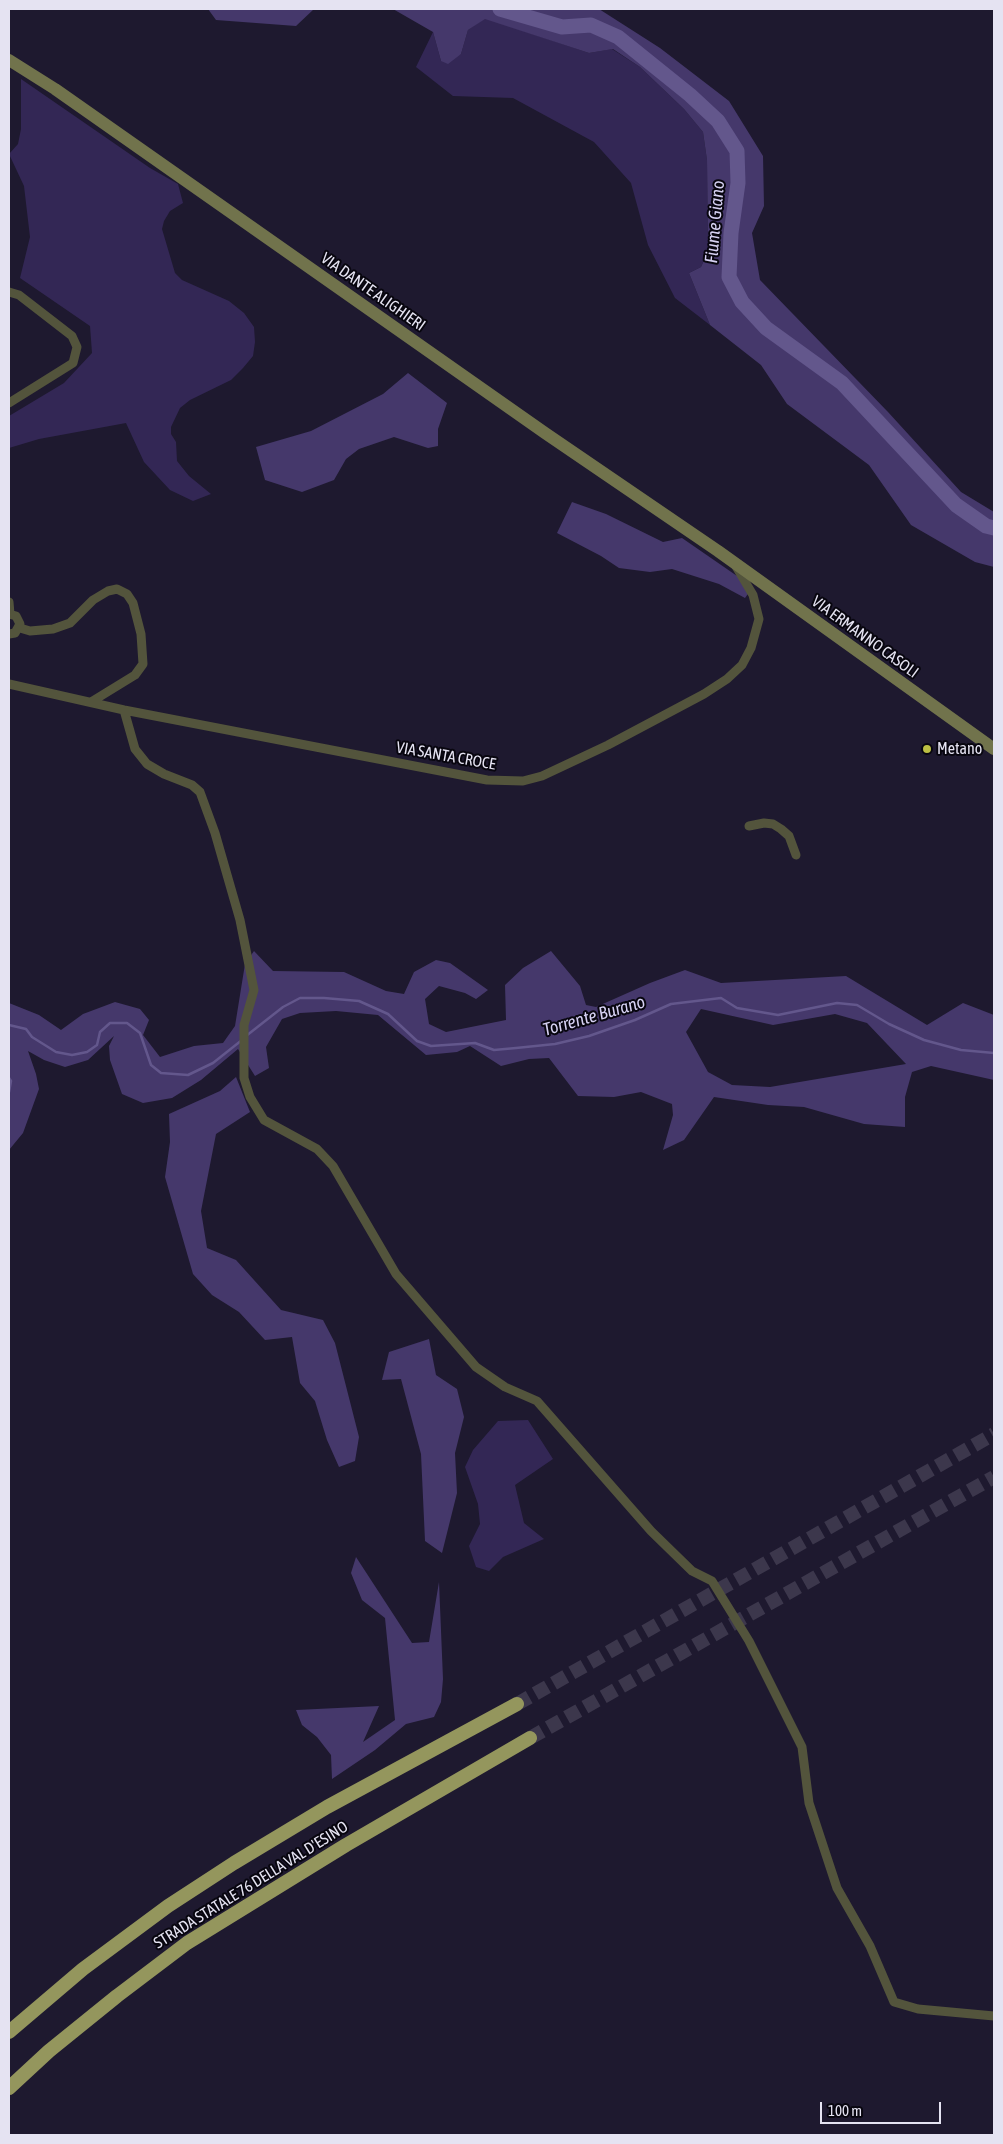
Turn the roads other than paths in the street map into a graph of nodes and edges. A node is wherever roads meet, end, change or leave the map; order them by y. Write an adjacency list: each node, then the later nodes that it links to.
1 (9, 60): 4 (main road, VIA DANTE ALIGHIERI)
2 (9, 292): 3 (street)
3 (9, 403)
4 (718, 550): 5 (main road, VIA ERMANNO CASOLI)
5 (733, 561): 12 (street, VIA SANTA CROCE); 13 (main road, VIA ERMANNO CASOLI)
6 (9, 602): 7 (street)
7 (9, 614): 8 (street)
8 (20, 628): 9 (street); 11 (street)
9 (9, 634)
10 (9, 684): 11 (street, VIA SANTA CROCE)
11 (91, 702): 12 (street, VIA SANTA CROCE)
12 (124, 710): 18 (street)
13 (994, 749)
14 (750, 826): 15 (street)
15 (796, 855)
16 (517, 1704): 19 (highway, STRADA STATALE 76 DELLA VAL D'ESINO)
17 (530, 1738): 20 (highway, STRADA STATALE 76 DELLA VAL D'ESINO)
18 (994, 2016)
19 (9, 2032)
20 (9, 2088)

